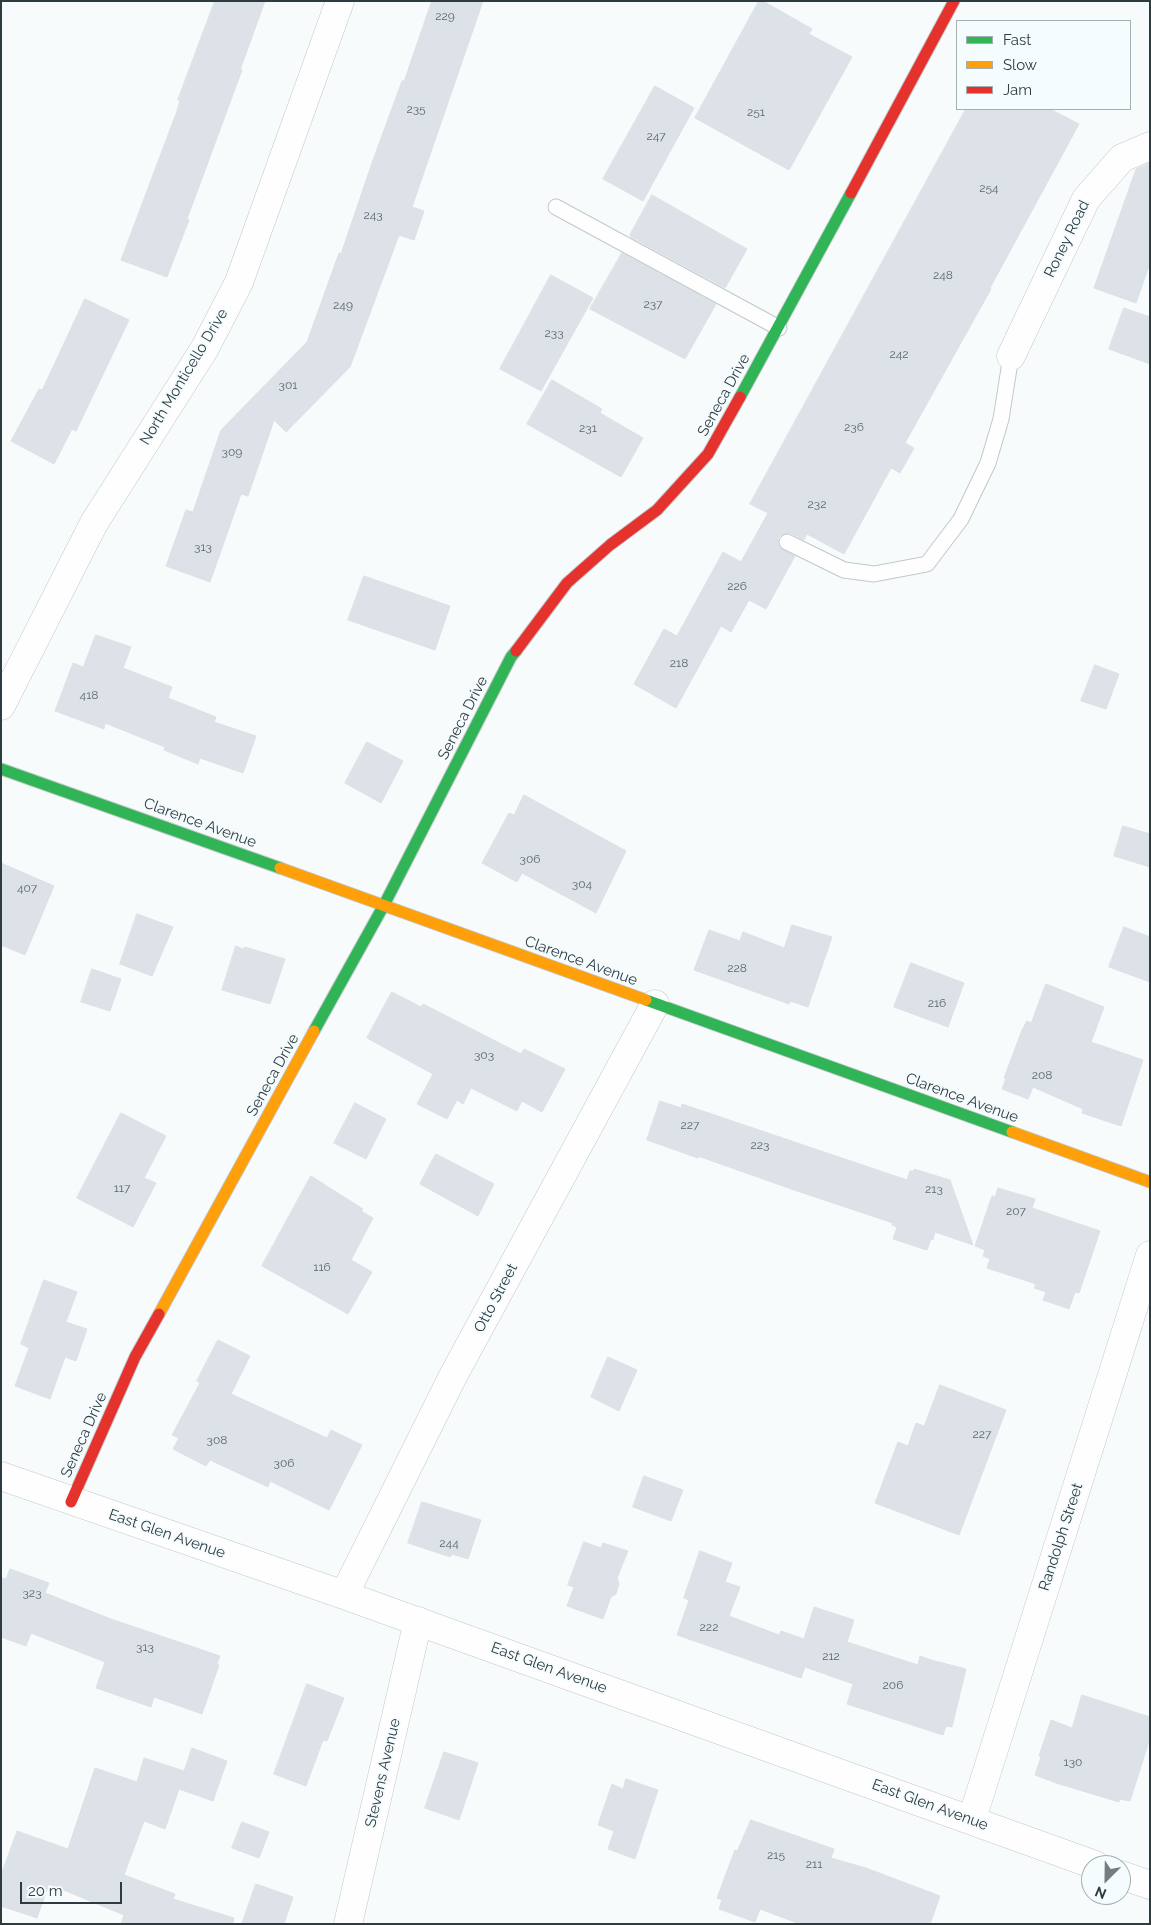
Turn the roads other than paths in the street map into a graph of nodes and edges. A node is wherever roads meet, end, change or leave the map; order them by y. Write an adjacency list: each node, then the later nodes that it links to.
1 (340, 1): 8 (street, North Monticello Drive)
2 (954, 1): 5 (street, Seneca Drive)
3 (1150, 146): 6 (street, Roney Road)
4 (556, 207): 5 (lane)
5 (779, 328): 10 (street, Seneca Drive)
6 (1011, 356): 7 (lane)
7 (787, 542)
8 (1, 706)
9 (1, 769): 10 (street, Clarence Avenue)
10 (384, 905): 11 (street, Clarence Avenue); 15 (street, Seneca Drive)
11 (655, 1004): 12 (street, Clarence Avenue); 16 (street, Otto Street)
12 (1150, 1182)
13 (1150, 1255): 18 (street, Randolph Street)
14 (1, 1476): 15 (street, East Glen Avenue)
15 (71, 1502): 16 (street, East Glen Avenue)
16 (344, 1595): 17 (street, East Glen Avenue)
17 (418, 1622): 18 (street, East Glen Avenue); 22 (street, Stevens Avenue)
18 (972, 1820): 19 (street, East Glen Avenue)
19 (1081, 1860)
20 (1131, 1878): 21 (street)
21 (1150, 1885)
22 (348, 1924)

